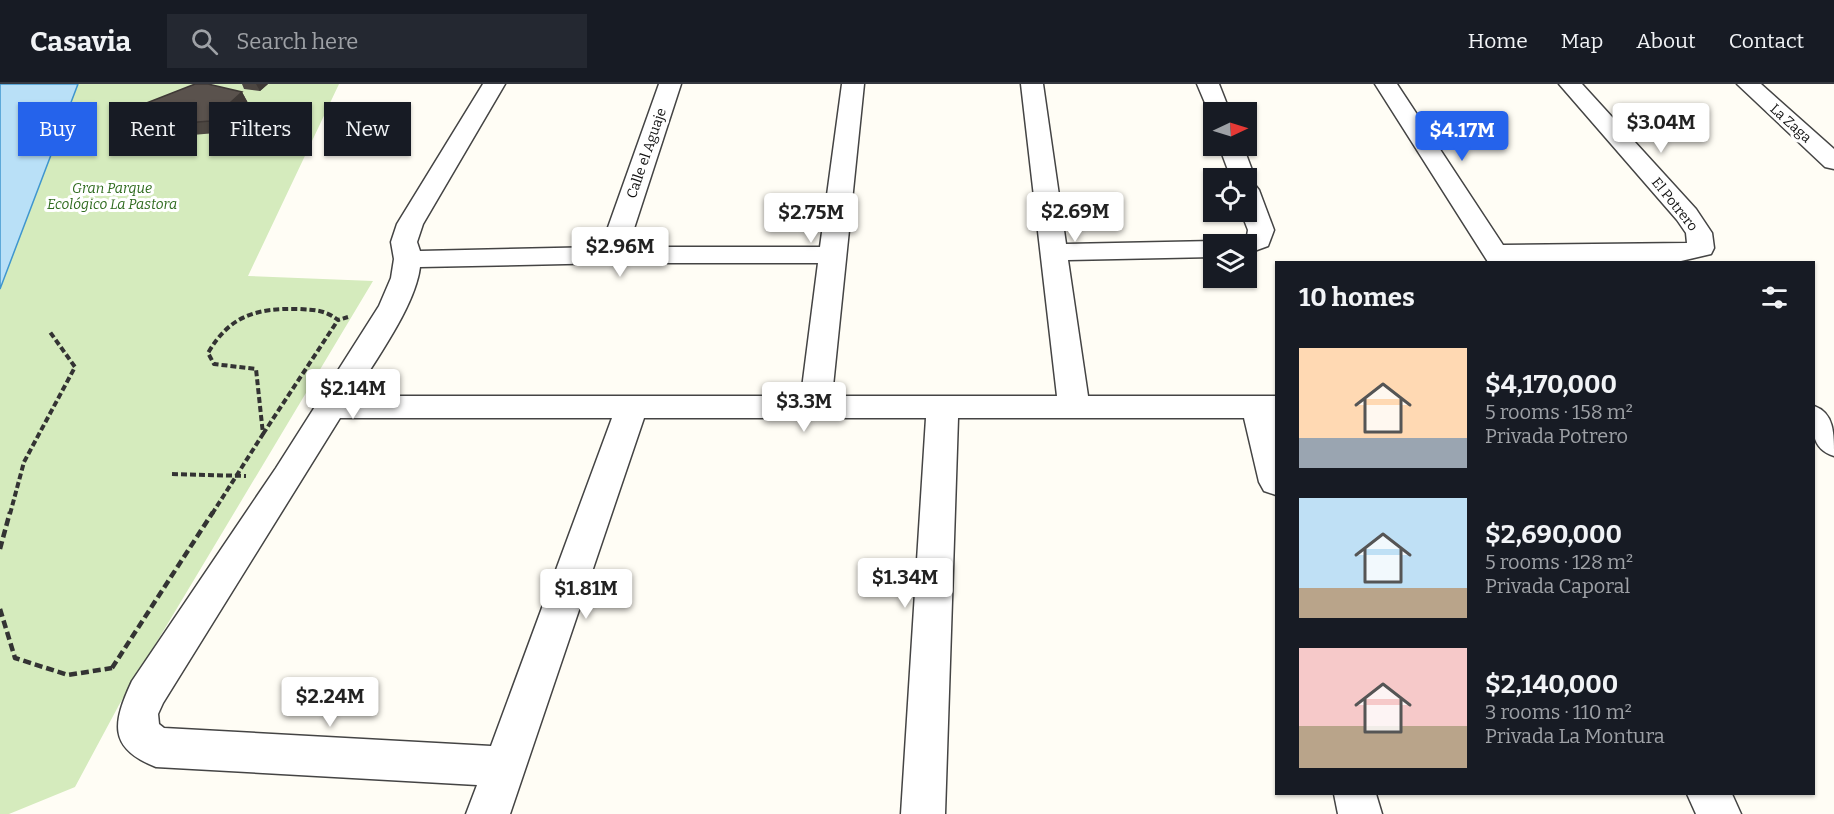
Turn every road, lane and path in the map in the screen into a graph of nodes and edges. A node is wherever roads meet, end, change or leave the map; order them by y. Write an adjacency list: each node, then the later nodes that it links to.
1 (494, 84): 18 (street)
2 (670, 84): 15 (street, Calle el Aguaje)
3 (853, 84): 16 (street)
4 (1032, 84): 14 (street)
5 (1209, 84): 9 (street)
6 (1386, 84): 17 (street)
7 (1570, 84): 17 (street, El Potrero)
8 (1748, 84): 10 (street, La Zaga)
9 (1215, 102)
10 (1834, 162)
11 (1257, 219): 12 (street)
12 (1257, 236)
13 (1203, 249): 14 (street)
14 (1054, 252): 27 (street)
15 (612, 255): 16 (street); 18 (street)
16 (833, 255): 26 (street)
17 (1498, 258)
18 (408, 259): 19 (street)
19 (393, 306): 20 (path); 22 (street)
20 (338, 320): 31 (path); 31 (path)
21 (50, 332): 37 (path)
22 (333, 407): 25 (street); 36 (street)
23 (943, 407): 26 (street); 27 (street); 43 (street)
24 (1267, 407): 27 (street); 34 (street)
25 (632, 408): 26 (street); 39 (street)
26 (815, 408)
27 (1074, 408)
28 (1834, 408): 29 (street)
29 (1815, 409)
30 (1815, 418): 32 (street)
31 (263, 434): 35 (path)
32 (1834, 444)
33 (172, 474): 35 (path)
34 (1275, 474)
35 (238, 475): 36 (path); 38 (path)
36 (288, 477): 39 (street)
37 (0, 549)
38 (0, 609)
39 (504, 767): 42 (street)
40 (1355, 795): 44 (street)
41 (1710, 795): 45 (street)
42 (488, 814)
43 (923, 814)
44 (1360, 814)
45 (1719, 814)

